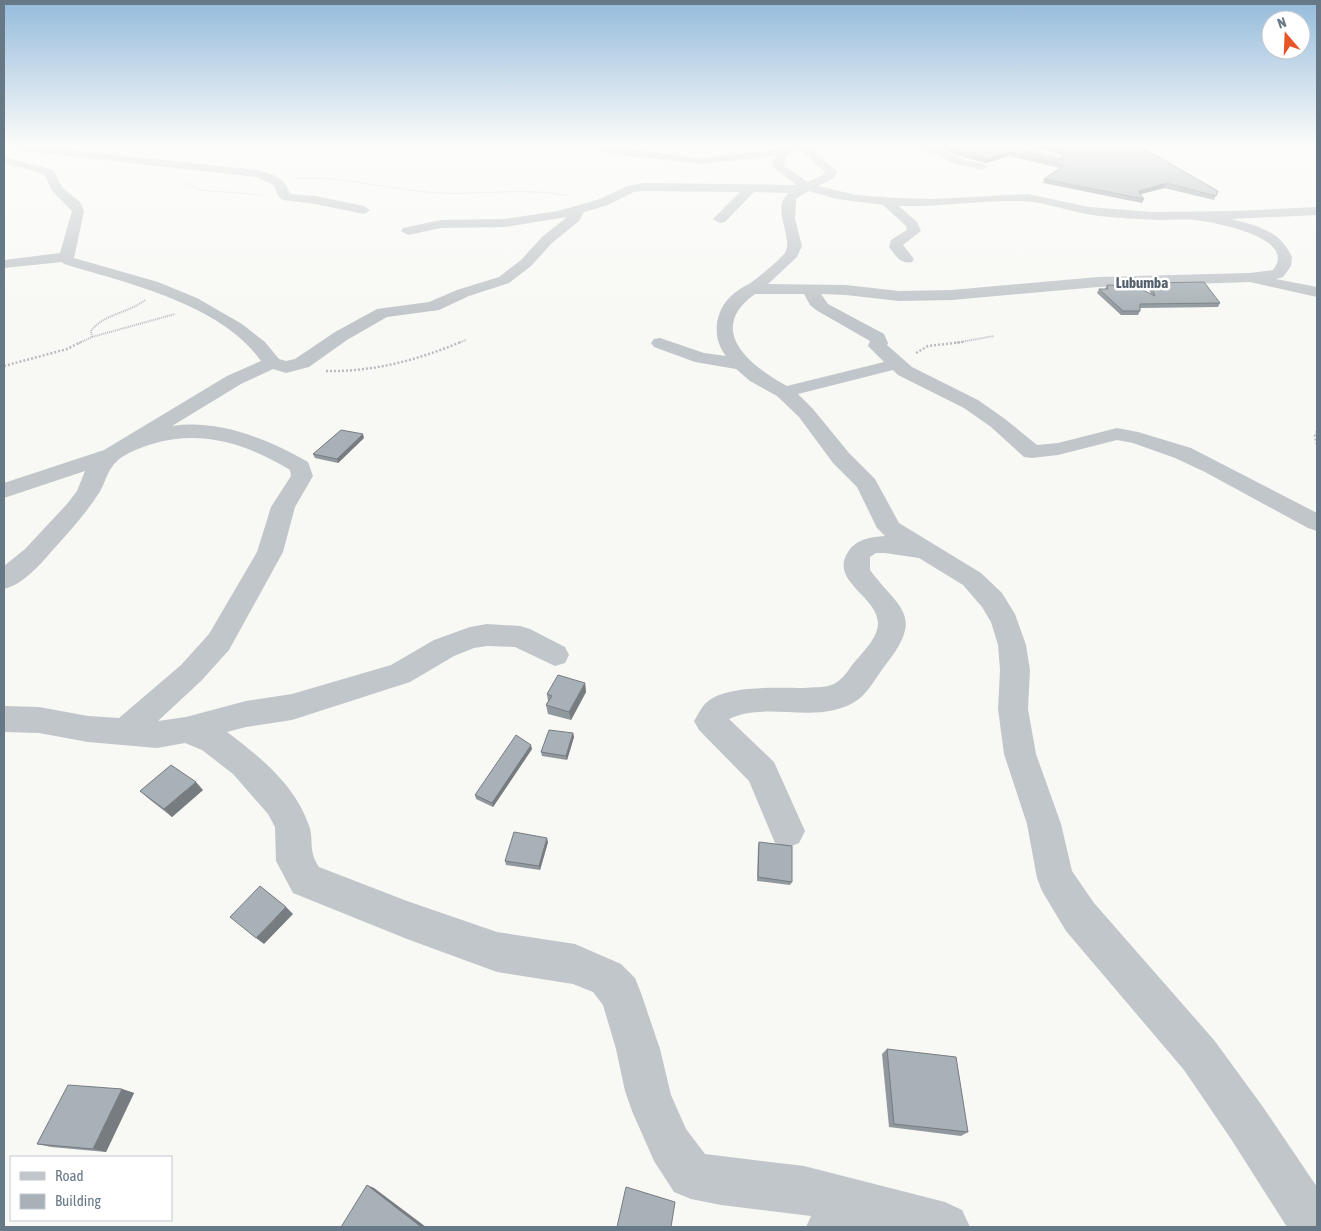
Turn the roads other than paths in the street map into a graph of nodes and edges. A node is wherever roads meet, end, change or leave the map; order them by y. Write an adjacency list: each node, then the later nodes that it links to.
1 (71, 201): 18 (street)
2 (322, 201): 12 (street)
3 (601, 201): 11 (street)
4 (738, 201): 16 (street)
5 (789, 201): 22 (street)
6 (887, 201): 19 (street)
7 (915, 201): 8 (street)
8 (967, 201)
9 (1004, 201): 14 (street)
10 (1049, 201): 15 (street)
11 (579, 209): 17 (street); 26 (street)
12 (364, 210)
13 (1317, 211): 15 (street)
14 (1030, 212)
15 (1198, 217): 21 (street)
16 (720, 219)
17 (408, 231)
18 (66, 257): 20 (street); 26 (street)
19 (907, 259)
20 (4, 264)
21 (1249, 278): 23 (street); 24 (street)
22 (751, 289): 23 (street); 27 (street)
23 (810, 290): 28 (street)
24 (1317, 292)
25 (660, 343): 27 (street)
26 (272, 363): 30 (street)
27 (742, 364): 29 (street)
28 (900, 368): 29 (street); 33 (street)
29 (784, 392): 34 (street)
30 (133, 443): 31 (street); 39 (street)
31 (111, 454): 32 (street); 35 (street)
32 (4, 490)
33 (1317, 523)
34 (931, 554): 40 (street); 43 (street)
35 (4, 580)
36 (555, 655): 38 (street)
37 (4, 719): 39 (street)
38 (186, 730): 39 (street); 41 (street)
39 (126, 731)
40 (787, 831)
41 (849, 1218): 42 (street)
42 (945, 1227)
43 (1315, 1227)

